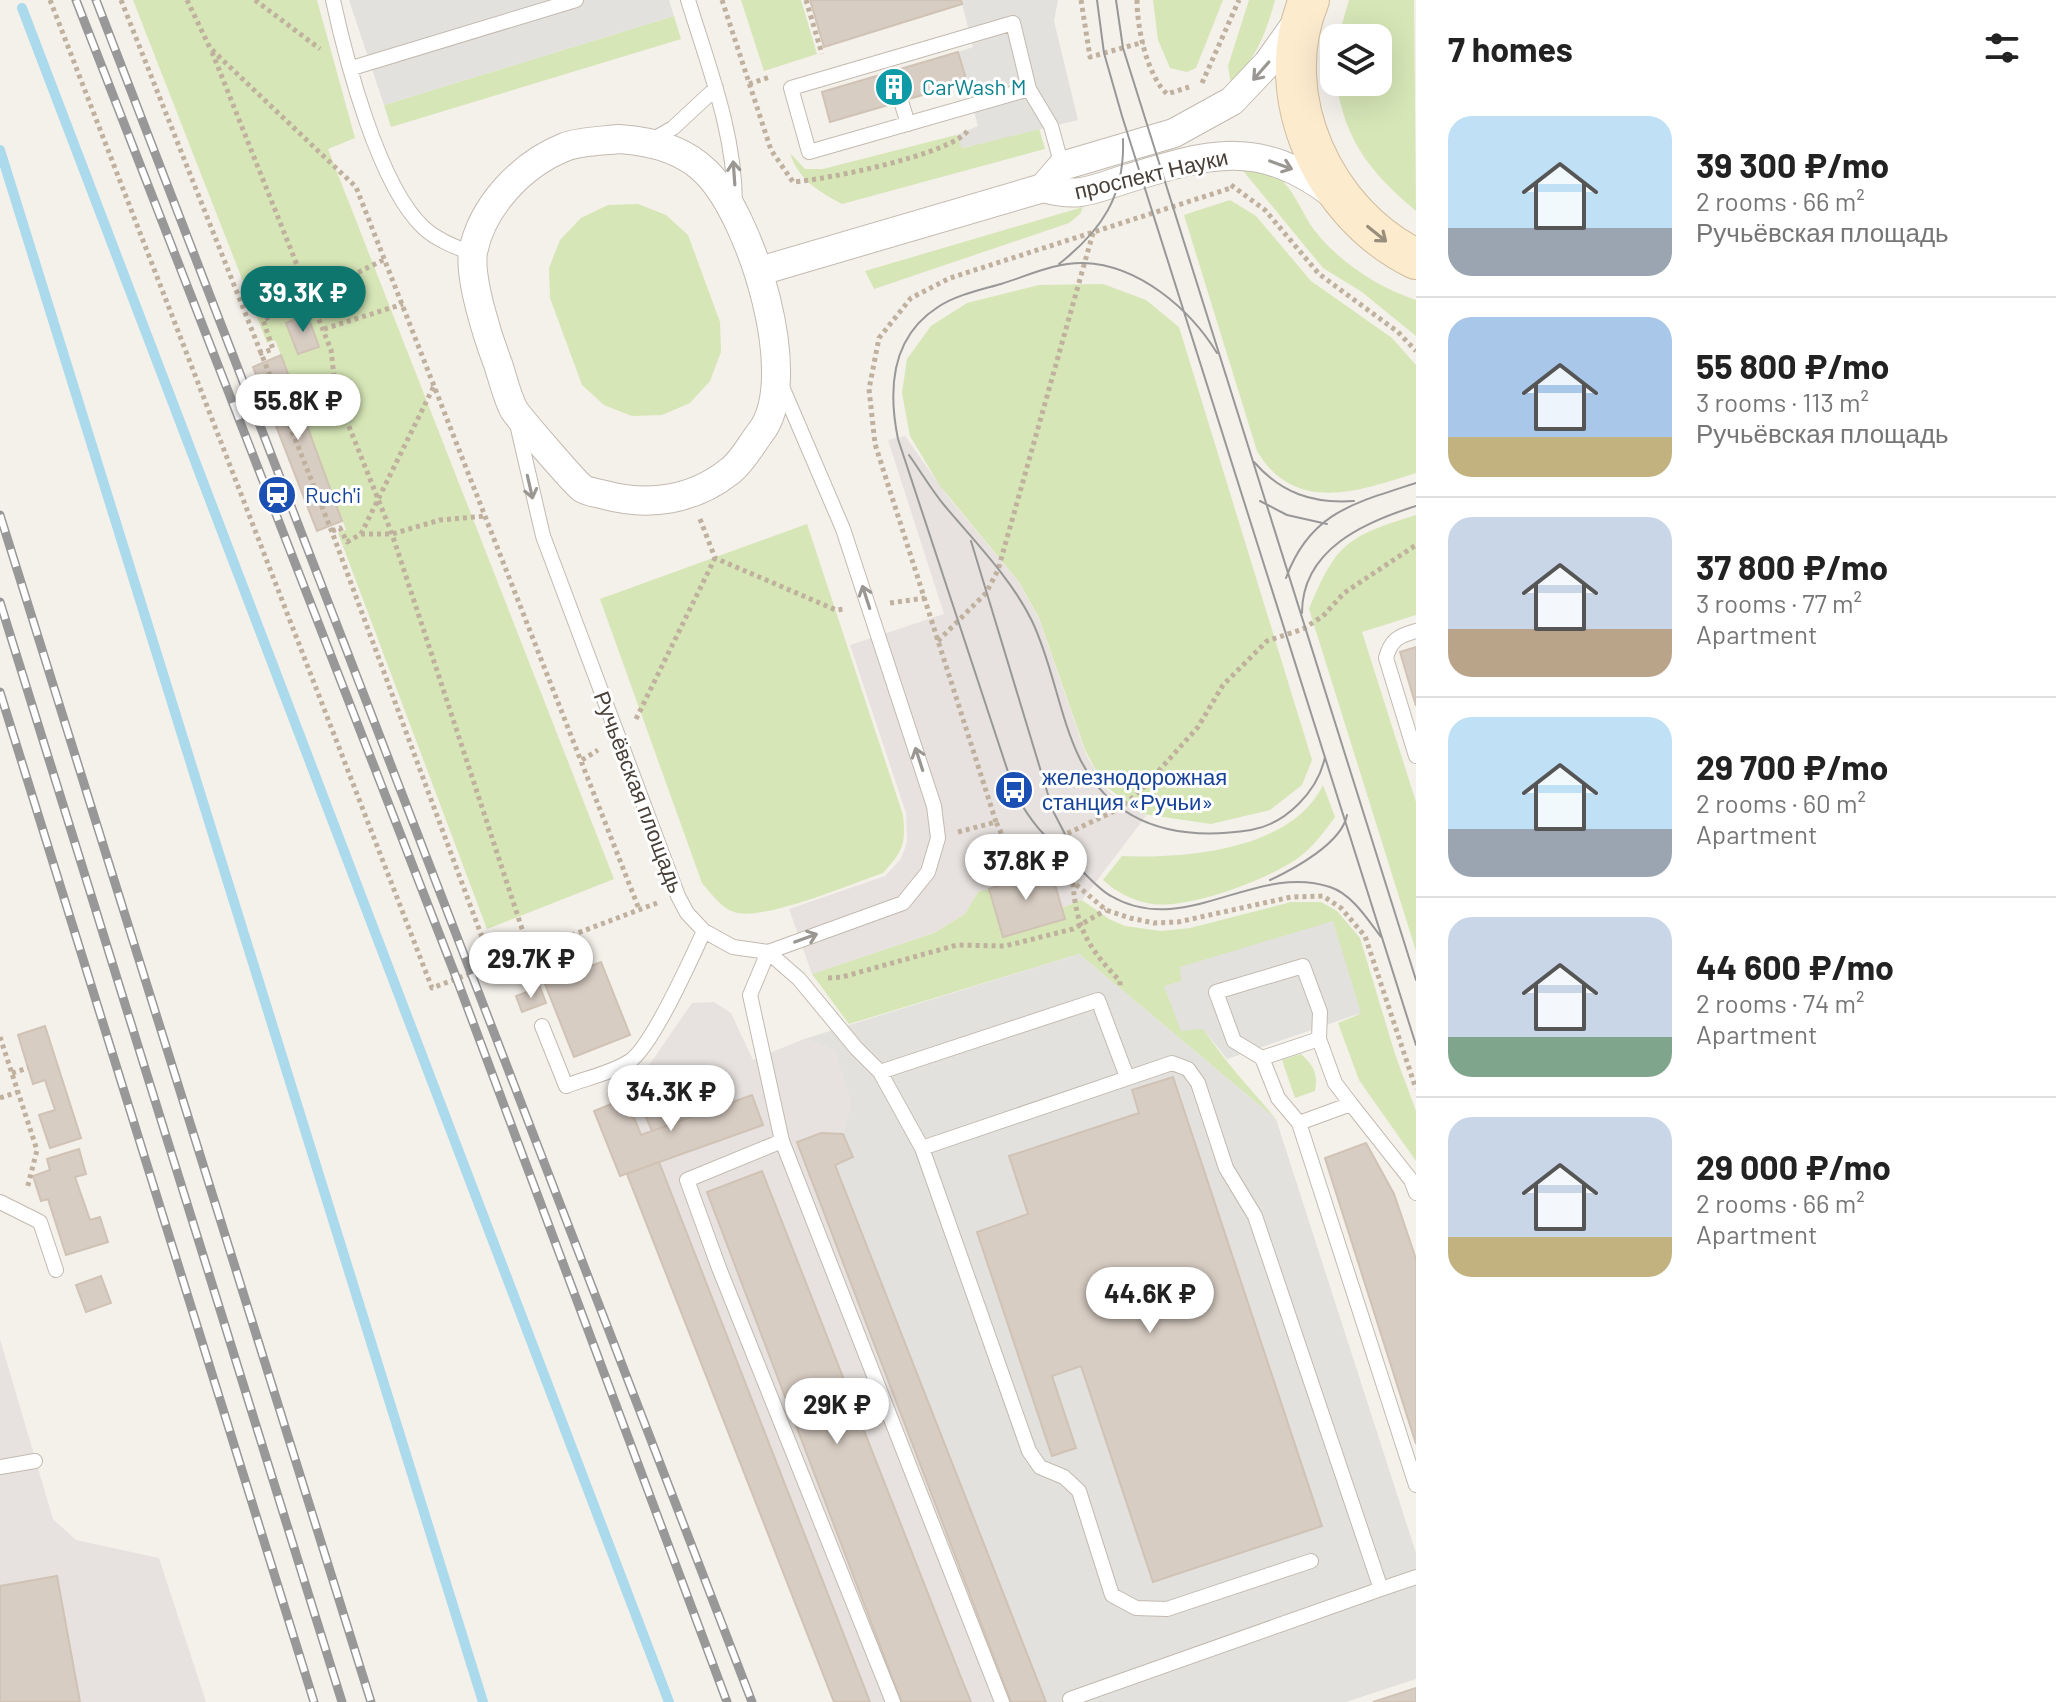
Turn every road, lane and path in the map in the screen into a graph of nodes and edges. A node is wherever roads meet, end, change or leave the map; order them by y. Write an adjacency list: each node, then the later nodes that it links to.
1 (50, 0): 70 (path)
2 (121, 0): 39 (path)
3 (187, 0): 15 (path)
4 (255, 0): 17 (path)
5 (333, 0): 17 (lane)
6 (576, 0): 17 (lane)
7 (688, 0): 18 (lane)
8 (722, 0): 21 (path)
9 (806, 0): 16 (path)
10 (1081, 0): 14 (path)
11 (1137, 0): 14 (path)
12 (1239, 0): 14 (path)
13 (1307, 4): 24 (street, проспект Науки, one-way to 24); 28 (main road, проспект Науки)
14 (1144, 42)
15 (210, 48): 32 (path); 35 (path)
16 (823, 59)
17 (352, 68): 31 (lane)
18 (716, 88): 23 (lane); 29 (lane, one-way to 18)
19 (1029, 89): 21 (lane); 22 (lane); 24 (lane)
20 (901, 101): 22 (lane)
21 (974, 105): 22 (lane)
22 (908, 124)
23 (650, 141): 29 (street, Ручьёвская площадь); 31 (street, Ручьёвская площадь)
24 (1062, 166): 26 (street, проспект Науки)
25 (1229, 178): 27 (path)
26 (1043, 188): 28 (street, проспект Науки, one-way to 28); 34 (street, проспект Науки)
27 (1232, 188): 30 (path); 38 (path)
28 (1343, 202): 33 (main road, проспект Науки, one-way to 33)
29 (736, 217): 34 (street, Ручьёвская площадь)
30 (1094, 232): 51 (path); 54 (path)
31 (473, 254): 42 (street, Ручьёвская площадь)
32 (385, 259): 35 (path); 36 (path)
33 (1416, 259)
34 (760, 271): 40 (street, Ручьёвская площадь)
35 (309, 300): 37 (path); 39 (path)
36 (403, 304): 37 (path); 41 (path)
37 (324, 329): 44 (path)
38 (1416, 351)
39 (259, 354): 46 (path)
40 (778, 378): 43 (street, Ручьёвская площадь); 52 (lane, Ручьёвская площадь, one-way to 40)
41 (435, 385): 44 (path); 45 (path)
42 (514, 410): 43 (street, Ручьёвская площадь); 55 (lane, Ручьёвская площадь, one-way to 55)
43 (691, 494): 50 (path)
44 (379, 501): 47 (path); 48 (path)
45 (486, 516): 48 (path); 57 (path)
46 (332, 532): 47 (path); 70 (path)
47 (361, 534): 48 (path)
48 (392, 534): 68 (path)
49 (1416, 545): 60 (path)
50 (715, 558): 52 (path); 55 (path)
51 (925, 598): 52 (path); 54 (path)
52 (869, 606): 59 (lane, Ручьёвская площадь, one-way to 52)
53 (1416, 631): 56 (lane)
54 (938, 641): 58 (path)
55 (618, 738): 57 (path); 62 (lane, Ручьёвская площадь)
56 (1416, 756)
57 (582, 760): 63 (path)
58 (996, 822): 59 (path); 60 (path)
59 (938, 838): 69 (lane, Ручьёвская площадь, one-way to 59)
60 (1037, 859): 61 (path)
61 (1073, 882): 64 (path); 65 (path)
62 (678, 896): 63 (path); 66 (lane, Ручьёвская площадь)
63 (639, 909): 67 (path)
64 (1106, 910): 65 (path); 82 (path)
65 (1080, 924): 72 (path); 73 (path)
66 (704, 931): 69 (lane, Ручьёвская площадь); 74 (lane)
67 (560, 939): 68 (path); 71 (path)
68 (529, 950): 70 (path)
69 (768, 952): 72 (lane); 87 (lane)
70 (492, 964)
71 (573, 973)
72 (799, 979): 79 (lane)
73 (1120, 988)
74 (542, 1026)
75 (0, 1037): 80 (path)
76 (1319, 1039): 77 (lane); 77 (lane); 85 (lane)
77 (1262, 1058): 86 (lane)
78 (28, 1068): 80 (path)
79 (880, 1072): 81 (lane); 88 (lane)
80 (12, 1073): 83 (path)
81 (1127, 1077): 88 (lane); 98 (lane)
82 (1416, 1089)
83 (18, 1092): 84 (path); 91 (path)
84 (0, 1098)
85 (1351, 1104): 86 (lane); 89 (lane)
86 (1299, 1123): 95 (lane)
87 (782, 1141): 100 (lane); 101 (lane)
88 (922, 1148): 96 (lane)
89 (1416, 1193)
90 (0, 1202): 91 (lane)
91 (21, 1212): 92 (lane)
92 (56, 1270)
93 (35, 1461): 94 (lane)
94 (0, 1467)
95 (1416, 1485)
96 (1311, 1561)
97 (1416, 1577): 98 (lane)
98 (1381, 1589): 99 (lane)
99 (1070, 1699)
100 (893, 1702)
101 (1002, 1702)

